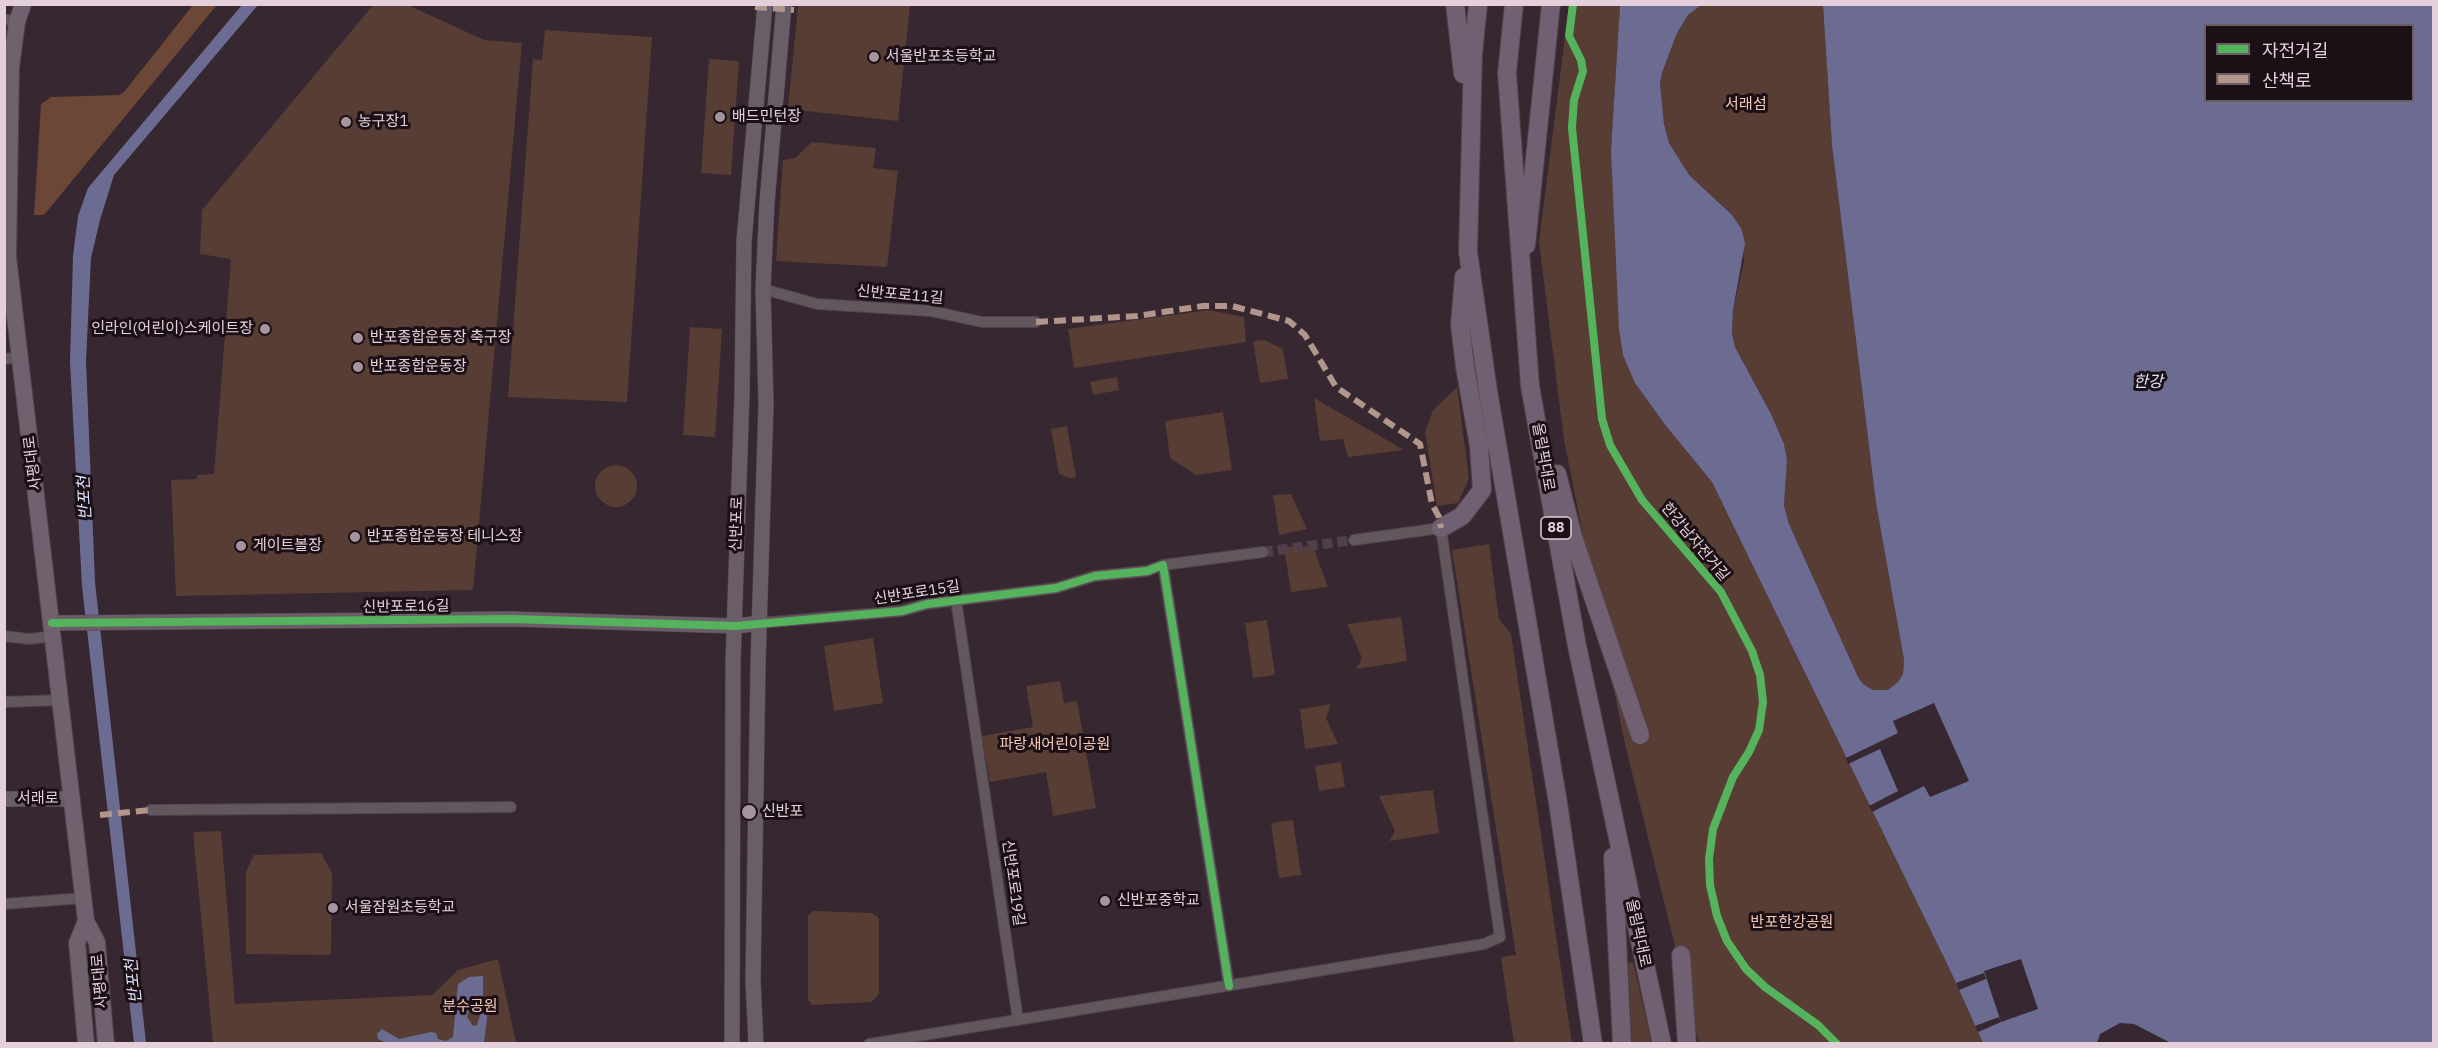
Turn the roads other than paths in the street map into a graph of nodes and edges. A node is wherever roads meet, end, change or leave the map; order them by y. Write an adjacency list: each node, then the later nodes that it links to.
1 (23, 4): 8 (main road, 사평대로)
2 (765, 4): 23 (main road, 신반포로)
3 (784, 4): 13 (main road, 신반포로)
4 (1455, 4): 9 (highway)
5 (1478, 4): 9 (highway)
6 (1514, 4): 12 (highway, 올림픽대로 / 88)
7 (1551, 4): 12 (highway)
8 (11, 20): 10 (main road, 사평대로)
9 (1471, 134): 11 (highway)
10 (6, 214): 15 (main road, 사평대로)
11 (1468, 252): 17 (highway); 45 (highway)
12 (1521, 276): 16 (highway, 올림픽대로 / 88)
13 (763, 289): 14 (street, 신반포로11길); 22 (main road, 신반포로)
14 (1036, 322)
15 (12, 358): 24 (main road, 사평대로)
16 (1529, 372): 28 (highway); 29 (highway, 올림픽대로 / 88)
17 (1441, 528): 18 (street); 38 (street)
18 (1354, 540)
19 (1263, 552): 20 (street, 신반포로15길)
20 (1163, 565): 21 (street, 신반포로15길); 38 (street)
21 (956, 600): 22 (street, 신반포로15길); 39 (street, 신반포로19길)
22 (760, 623): 23 (main road, 신반포로16길); 43 (main road, 신반포로)
23 (736, 626): 24 (main road, 신반포로16길); 42 (main road, 신반포로)
24 (53, 629): 25 (street); 26 (main road, 사평대로)
25 (4, 636)
26 (61, 700): 27 (street); 31 (main road, 사평대로)
27 (4, 702)
28 (1640, 735)
29 (1610, 793): 46 (highway); 47 (highway, 올림픽대로 / 88)
30 (4, 799): 31 (main road, 서래로)
31 (72, 799): 34 (main road, 사평대로)
32 (511, 807): 33 (street)
33 (151, 810)
34 (83, 898): 35 (street); 36 (main road, 사평대로)
35 (4, 904)
36 (86, 921): 40 (main road, 사평대로); 41 (main road, 사평대로)
37 (1681, 955): 48 (highway)
38 (1229, 986): 39 (street)
39 (1018, 1020): 44 (street)
40 (86, 1044)
41 (106, 1044)
42 (732, 1044)
43 (756, 1044)
44 (869, 1044)
45 (1593, 1044)
46 (1622, 1044)
47 (1662, 1044)
48 (1687, 1044)

